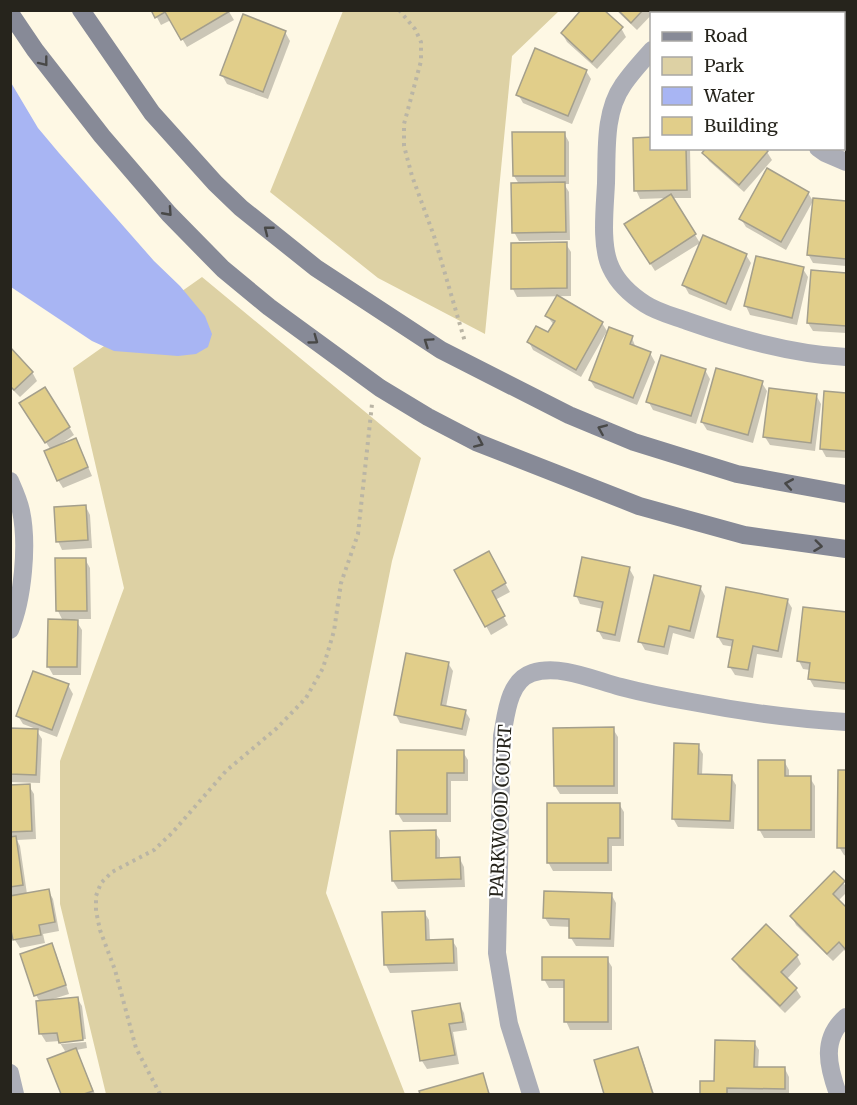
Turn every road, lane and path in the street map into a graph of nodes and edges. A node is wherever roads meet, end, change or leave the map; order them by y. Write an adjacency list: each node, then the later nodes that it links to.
1 (81, 10): 11 (main road, one-way to 1)
2 (399, 10): 7 (path)
3 (10, 14): 12 (main road, one-way to 12)
4 (650, 51): 8 (street)
5 (821, 150): 6 (street)
6 (846, 162)
7 (468, 351)
8 (846, 357)
9 (372, 404): 17 (path)
10 (10, 480): 13 (street)
11 (846, 494)
12 (846, 549)
13 (18, 551): 14 (street)
14 (10, 630)
15 (846, 722): 18 (street, PARKWOOD COURT)
16 (846, 1017): 19 (street)
17 (160, 1095)
18 (531, 1095)
19 (838, 1095)

